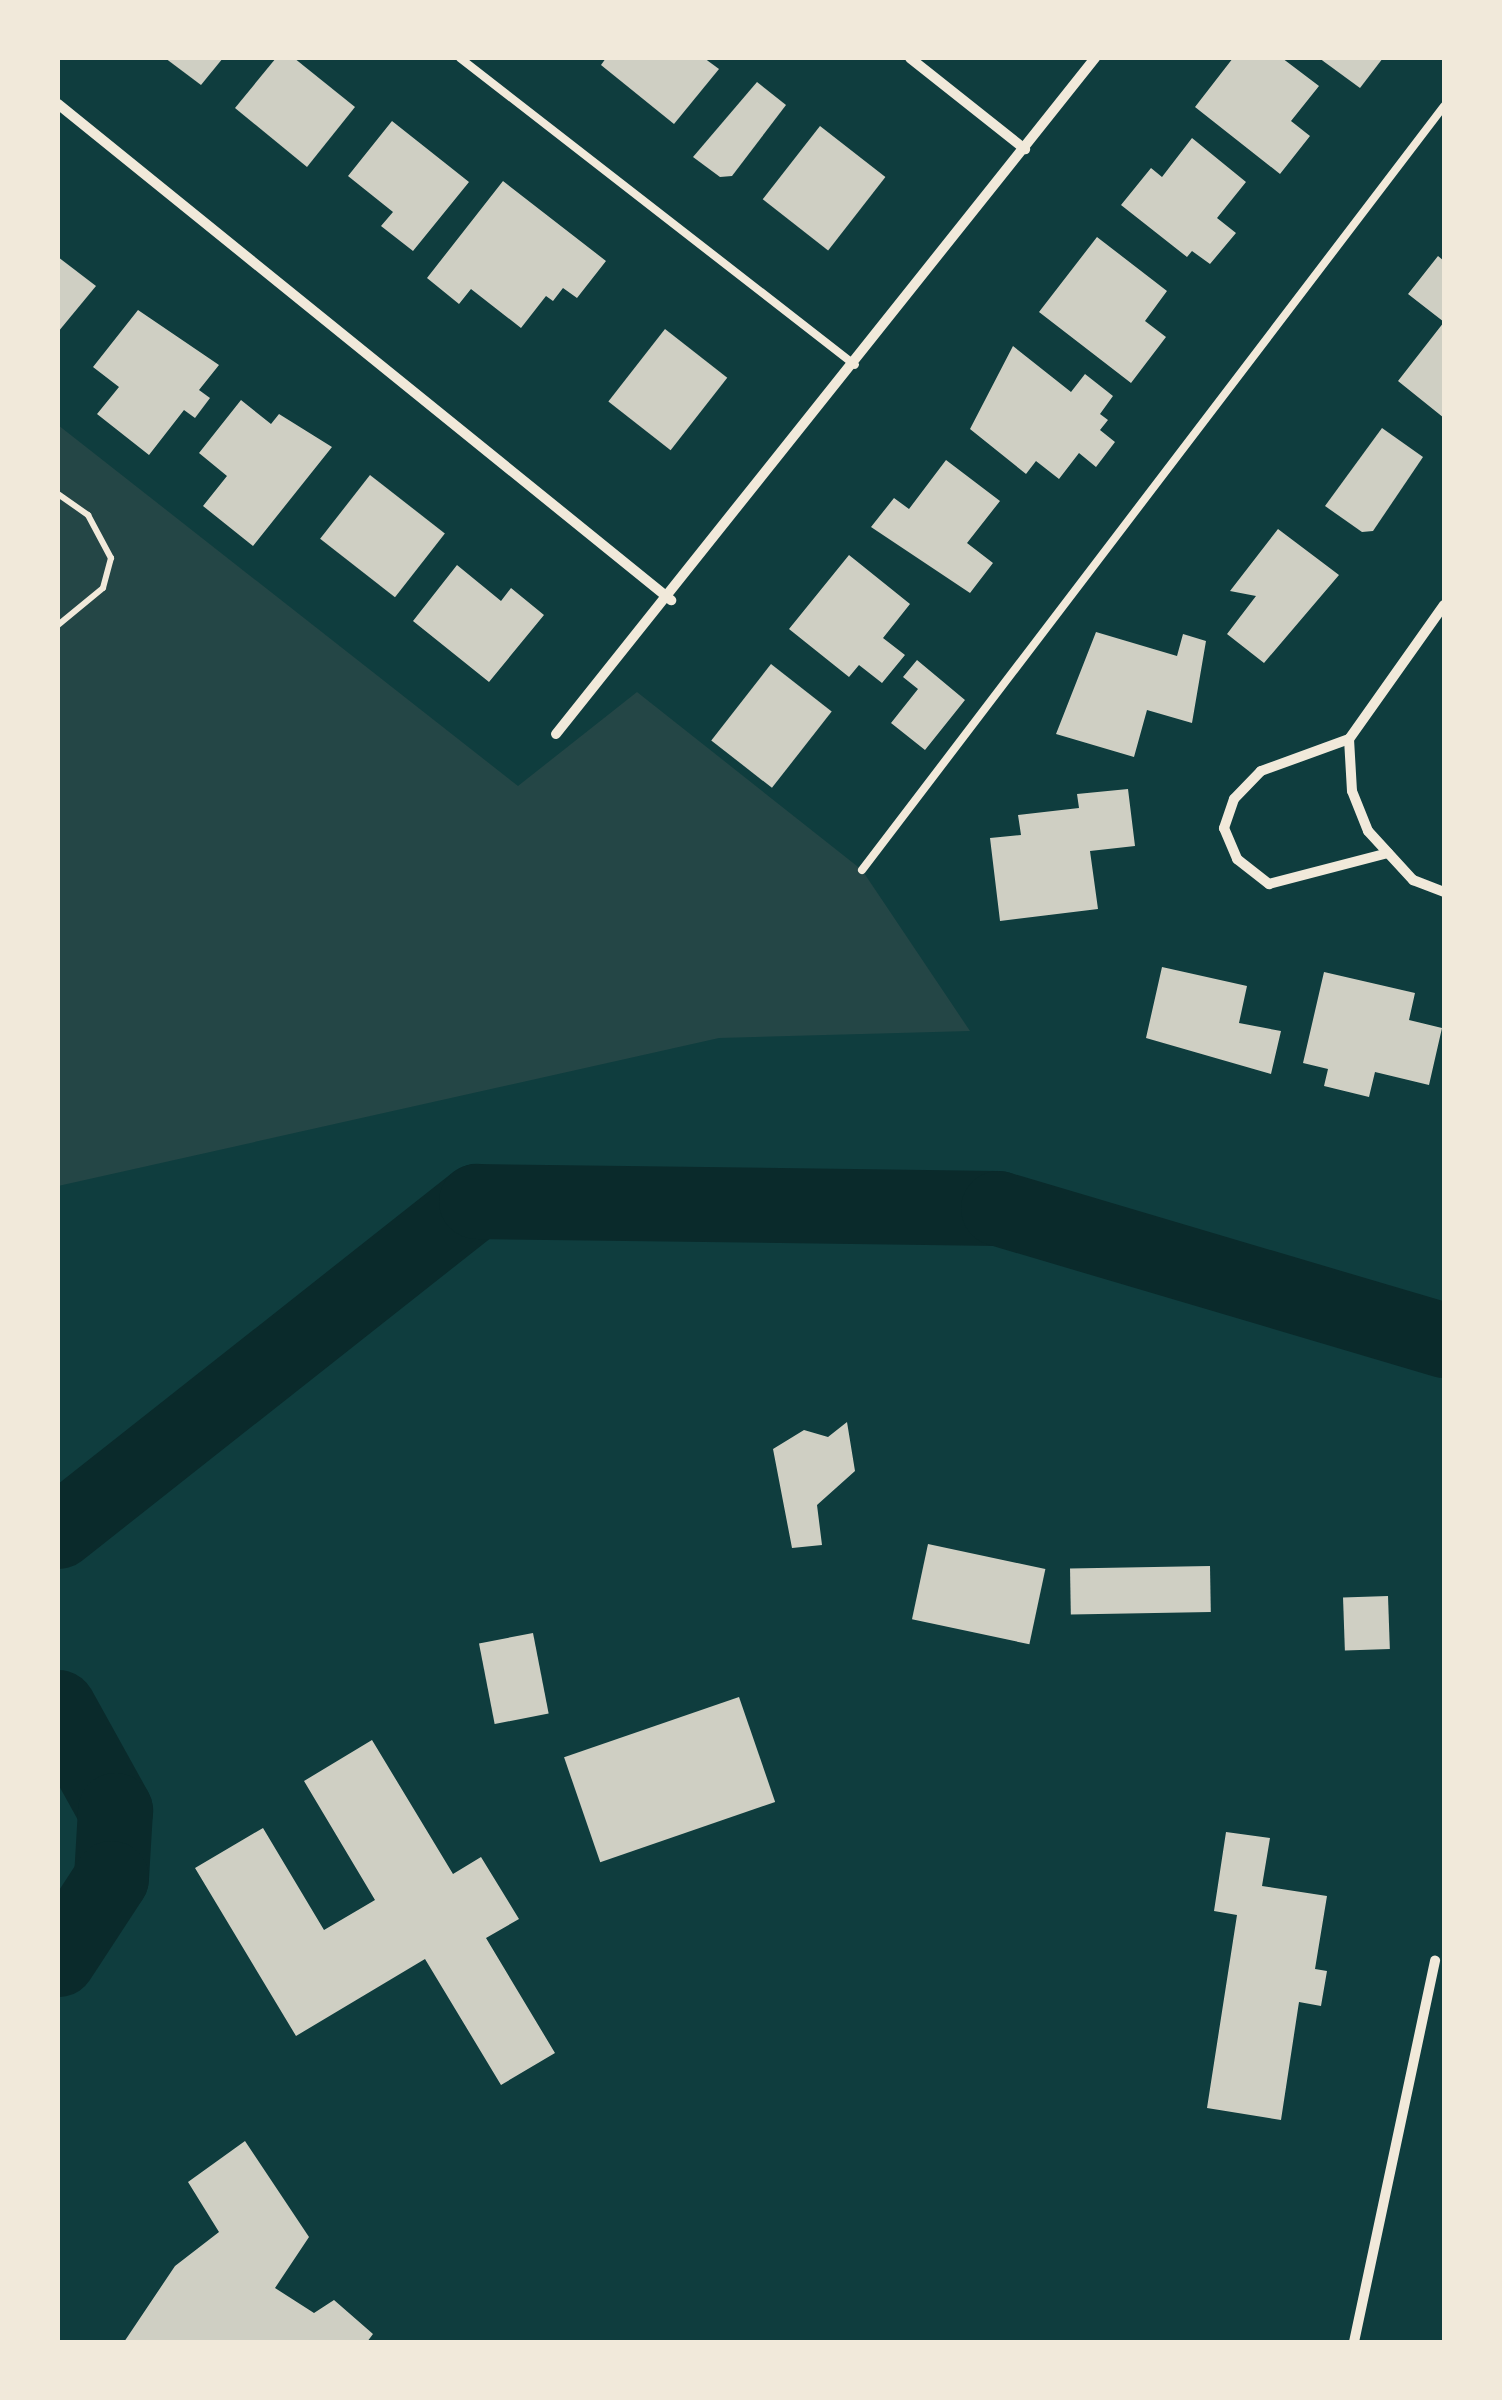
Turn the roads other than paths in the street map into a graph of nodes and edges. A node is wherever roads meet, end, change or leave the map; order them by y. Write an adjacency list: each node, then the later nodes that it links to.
1 (460, 58): 7 (lane)
2 (910, 58): 6 (street)
3 (1095, 58): 6 (street)
4 (58, 104): 8 (street)
5 (1444, 106): 13 (lane)
6 (1025, 149): 7 (street)
7 (856, 365): 8 (street)
8 (671, 600): 10 (street)
9 (1444, 605): 11 (street)
10 (556, 734)
11 (1350, 739): 12 (street); 12 (street)
12 (1388, 853): 14 (street)
13 (862, 870)
14 (1444, 892)
15 (1435, 1961): 16 (street)
16 (1354, 2342)

